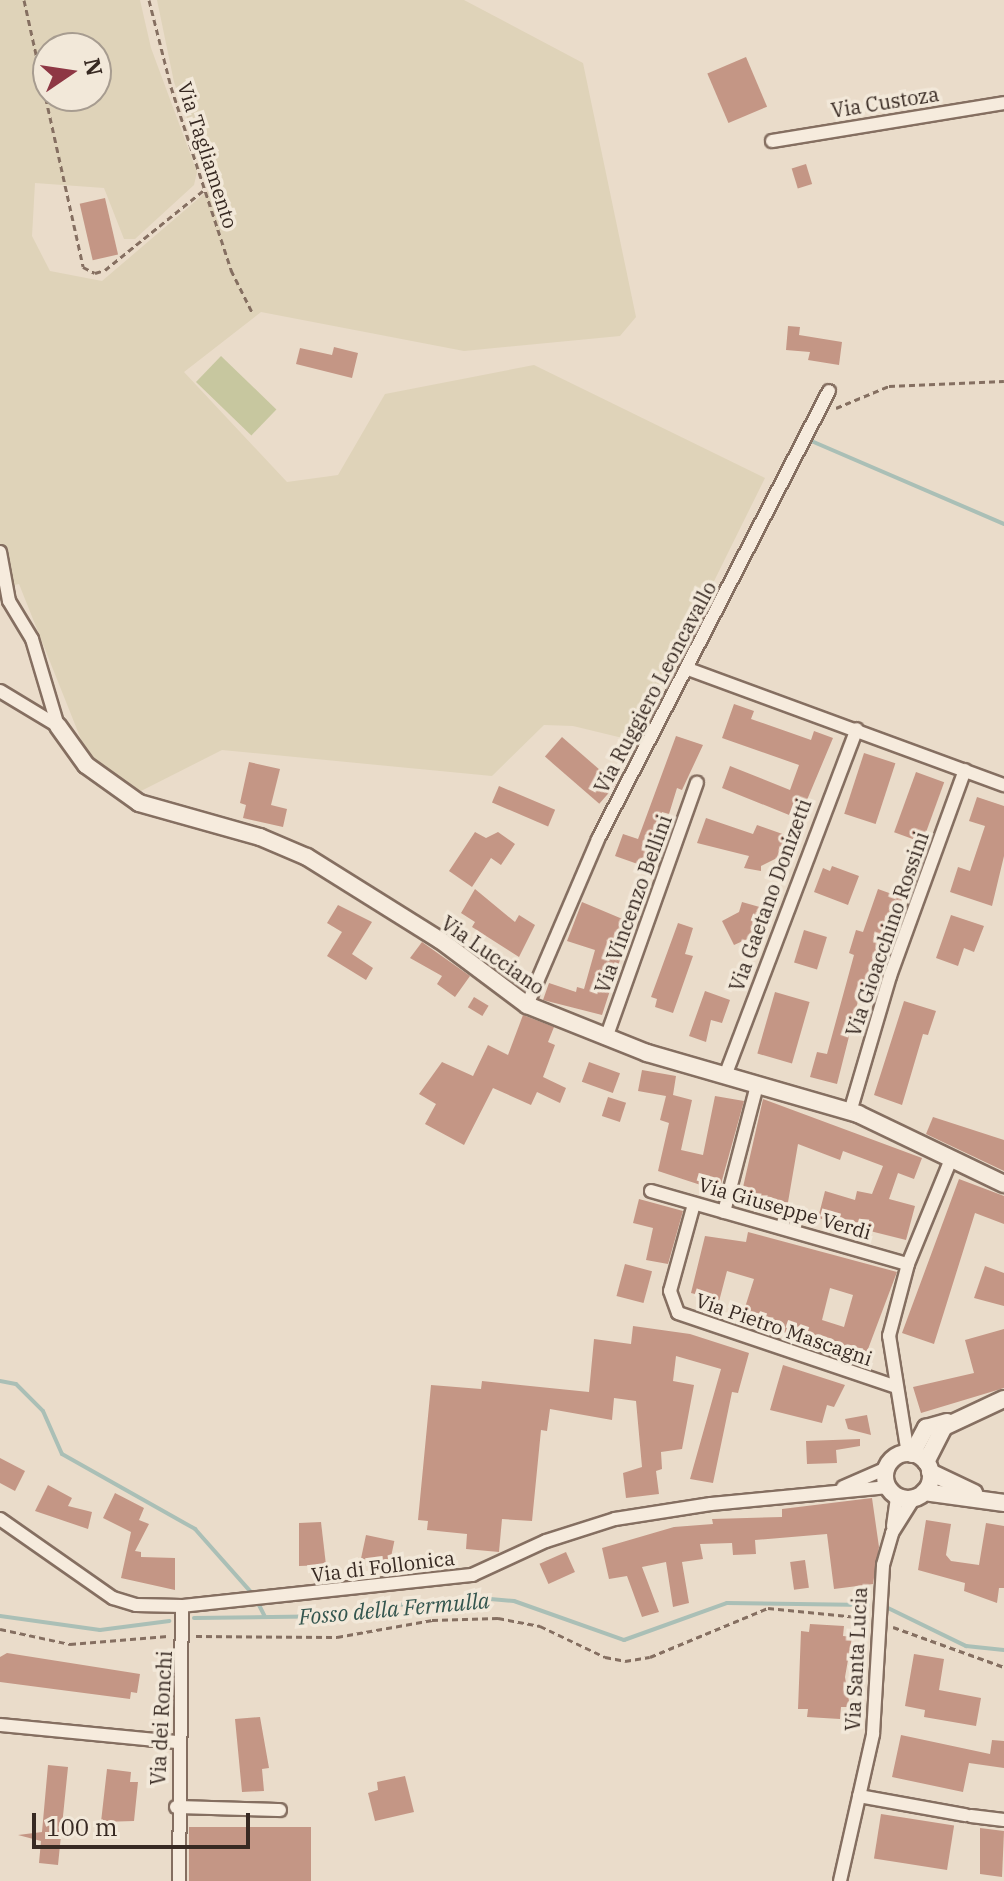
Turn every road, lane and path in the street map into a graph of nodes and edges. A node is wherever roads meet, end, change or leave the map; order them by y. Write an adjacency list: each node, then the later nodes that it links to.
1 (24, 0): 5 (path)
2 (149, 0): 5 (path, Via Tagliamento)
3 (1004, 103): 4 (street, Via Custoza)
4 (772, 141)
5 (205, 189): 6 (path, Via Tagliamento)
6 (253, 314)
7 (1004, 381): 9 (path)
8 (829, 391): 9 (street, Via Ruggiero Leoncavallo)
9 (816, 418): 11 (street, Via Ruggiero Leoncavallo)
10 (0, 552): 13 (street)
11 (688, 669): 14 (street); 18 (street, Via Ruggiero Leoncavallo)
12 (0, 691): 13 (street, Via Lucciano)
13 (58, 726): 18 (street, Via Lucciano)
14 (857, 729): 15 (street); 20 (street, Via Gaetano Donizetti)
15 (965, 770): 17 (street); 22 (street, Via Gioacchino Rossini)
16 (697, 783): 19 (street, Via Vincenzo Bellini)
17 (1004, 785)
18 (527, 1005): 19 (street, Via Lucciano)
19 (606, 1038): 20 (street, Via Lucciano)
20 (725, 1076): 21 (street, Via Lucciano)
21 (757, 1085): 22 (street, Via Lucciano); 27 (street)
22 (850, 1112): 23 (street, Via Lucciano)
23 (951, 1159): 24 (street, Via Lucciano); 28 (street)
24 (1004, 1184)
25 (651, 1191): 26 (street, Via Giuseppe Verdi)
26 (694, 1204): 27 (street, Via Giuseppe Verdi); 29 (street, Via Pietro Mascagni)
27 (724, 1212): 28 (street, Via Giuseppe Verdi)
28 (908, 1264): 29 (street)
29 (896, 1387): 31 (street)
30 (1004, 1399): 31 (street)
31 (919, 1461): 32 (street); 34 (street); 35 (street)
32 (887, 1468): 33 (street, Via di Follonica); 34 (street)
33 (833, 1492): 34 (street, Via di Follonica); 38 (street, Via di Follonica)
34 (906, 1494): 35 (street); 39 (street, Via Santa Lucia)
35 (986, 1499): 36 (street)
36 (1004, 1503)
37 (0, 1519): 38 (street, Via di Follonica)
38 (182, 1606): 45 (street, Via dei Ronchi)
39 (878, 1619): 42 (path); 43 (path); 46 (street, Via Santa Lucia)
40 (0, 1629): 41 (path)
41 (171, 1635)
42 (194, 1636)
43 (1004, 1667)
44 (0, 1725): 45 (street)
45 (178, 1742): 47 (street, Via dei Ronchi)
46 (859, 1796): 49 (street); 51 (street, Via Santa Lucia)
47 (176, 1807): 48 (street); 50 (street, Via dei Ronchi)
48 (280, 1810)
49 (1004, 1820)
50 (179, 1881)
51 (840, 1881)

